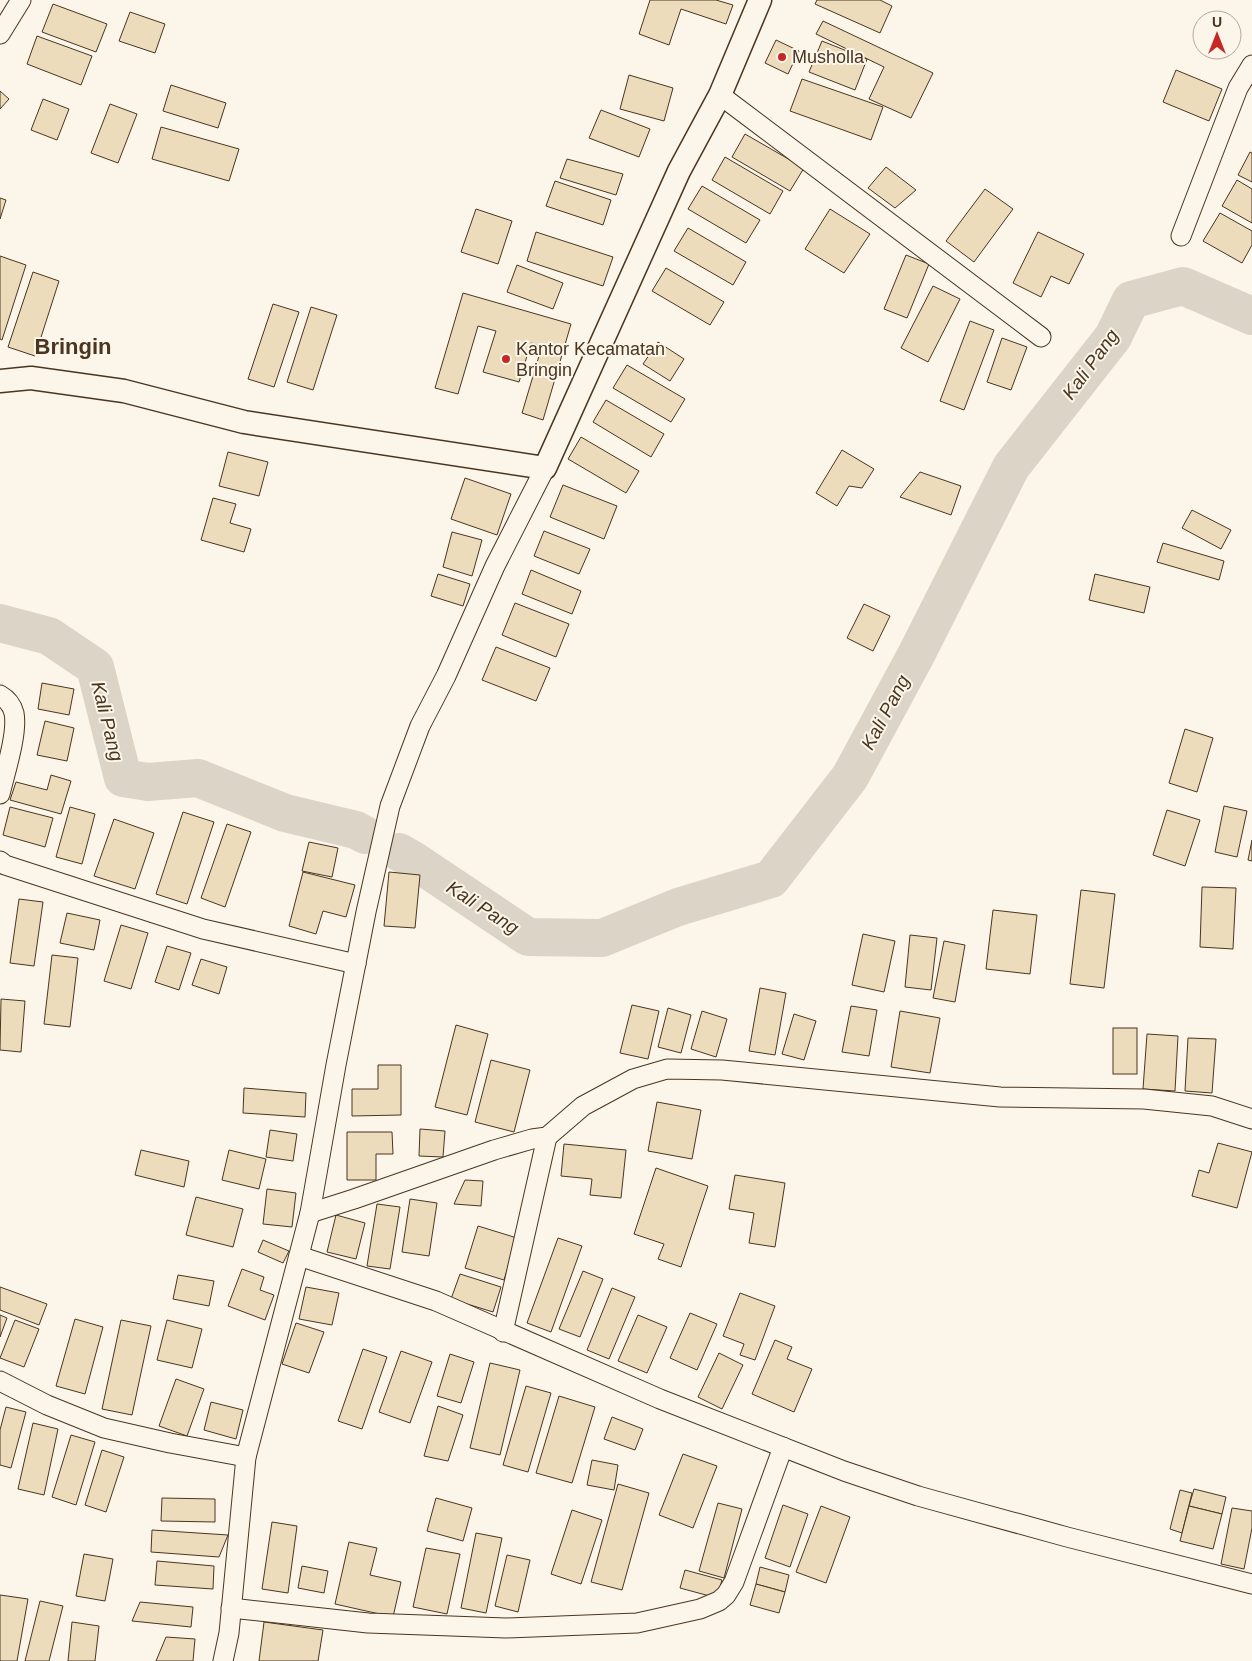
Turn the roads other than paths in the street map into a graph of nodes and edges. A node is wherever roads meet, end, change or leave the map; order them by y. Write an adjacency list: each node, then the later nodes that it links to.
1 (21, 0): 3 (street)
2 (760, 0): 5 (street)
3 (0, 34)
4 (1252, 65): 6 (street)
5 (720, 95): 7 (street); 9 (street)
6 (1181, 236)
7 (1041, 338)
8 (0, 380): 9 (street)
9 (545, 468): 13 (street)
10 (0, 695): 11 (street)
11 (0, 794)
12 (0, 861): 13 (street)
13 (356, 964): 16 (street)
14 (1252, 1119): 15 (street)
15 (547, 1137): 16 (street); 18 (street)
16 (310, 1213): 17 (street)
17 (299, 1256): 18 (street); 21 (street)
18 (503, 1332): 20 (street)
19 (0, 1381): 21 (street)
20 (783, 1447): 22 (street); 23 (street)
21 (246, 1457): 23 (street)
22 (1252, 1584)
23 (231, 1608): 24 (street)
24 (222, 1661)

